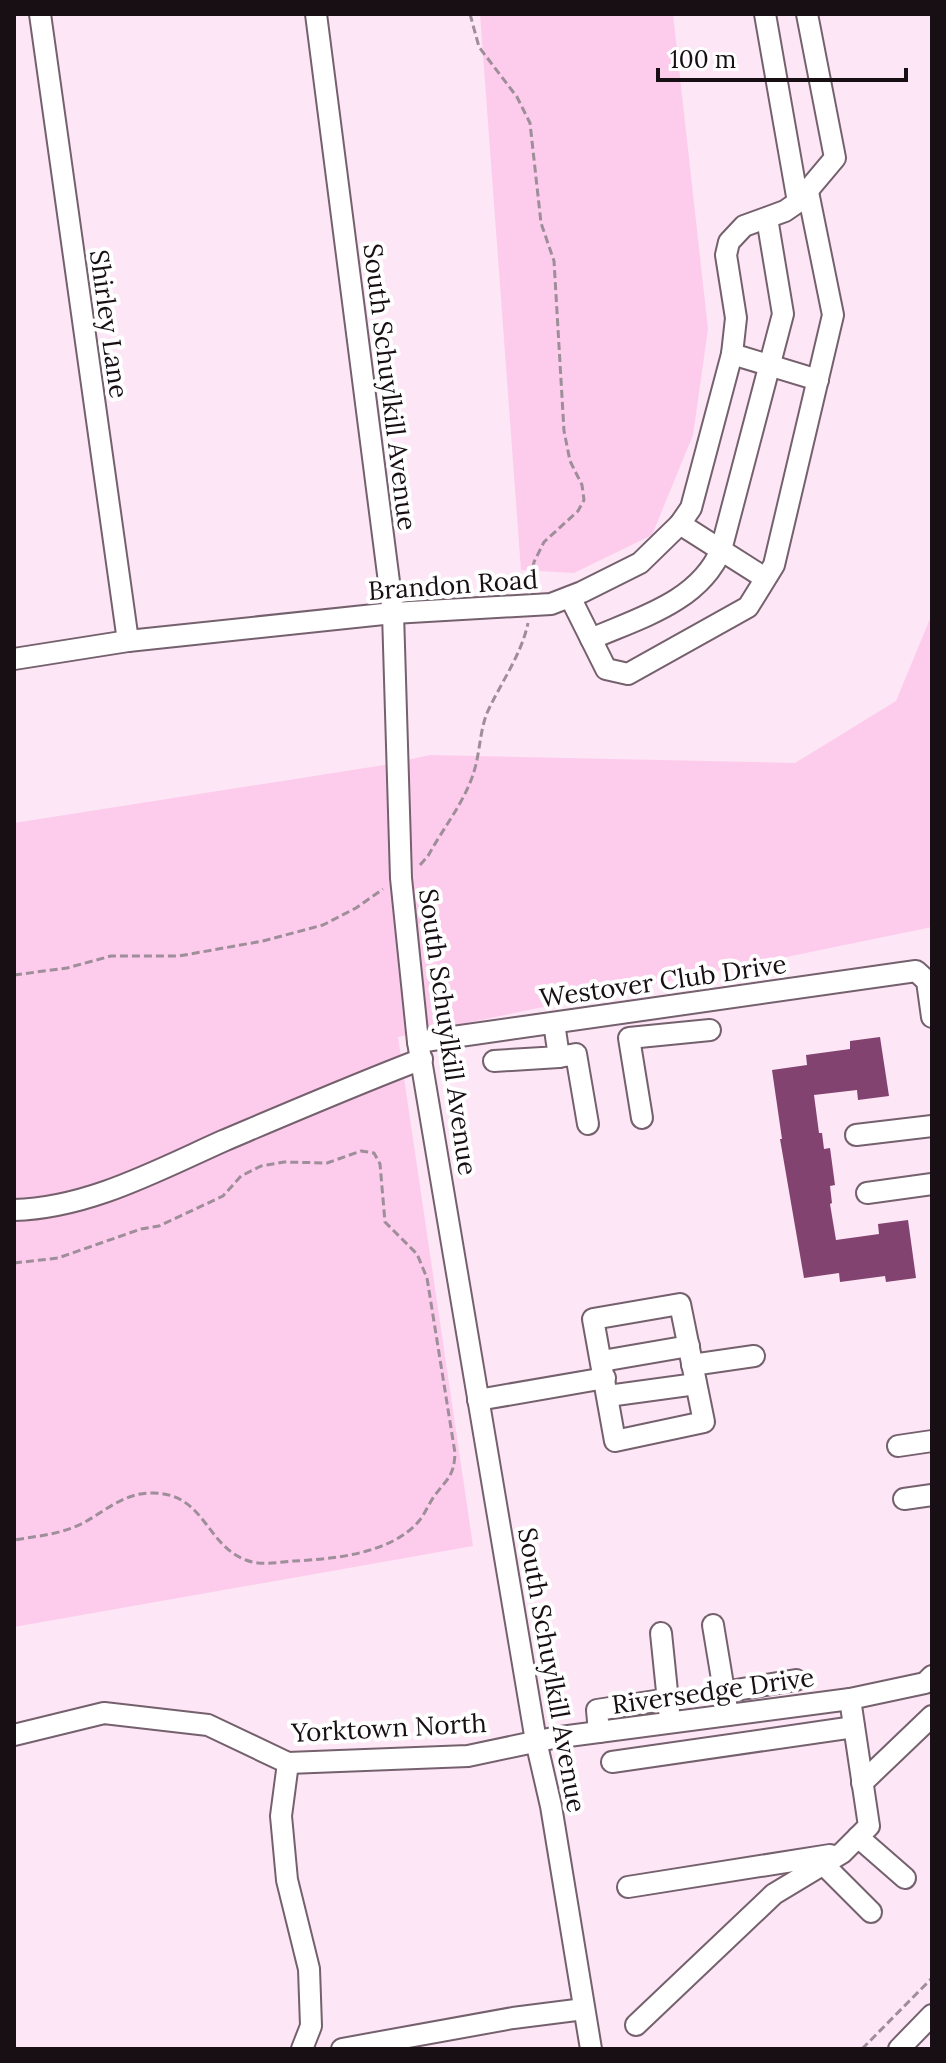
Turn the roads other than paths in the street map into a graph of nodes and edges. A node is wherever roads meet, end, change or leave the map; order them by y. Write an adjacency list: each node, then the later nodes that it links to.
1 (40, 14): 16 (street, Shirley Lane)
2 (316, 14): 14 (street, South Schuylkill Avenue)
3 (765, 14): 5 (street)
4 (807, 14): 5 (street, Brandon Road)
5 (803, 197): 6 (street, Brandon Road); 9 (street)
6 (767, 218): 7 (street, Brandon Road); 8 (street)
7 (732, 354): 8 (street); 10 (street, Brandon Road)
8 (771, 365): 9 (street); 11 (street)
9 (818, 380): 12 (street)
10 (680, 524): 11 (street); 13 (street, Brandon Road)
11 (721, 550): 12 (street); 15 (street)
12 (765, 578): 15 (street)
13 (570, 597): 14 (street, Brandon Road); 15 (street)
14 (393, 613): 16 (street, Brandon Road); 24 (street, South Schuylkill Avenue)
15 (591, 639)
16 (128, 641): 17 (street, Brandon Road)
17 (14, 659)
18 (925, 978): 19 (street, Westover Club Drive); 20 (street)
19 (638, 1011): 21 (street, Westover Club Drive); 23 (street)
20 (932, 1017)
21 (554, 1023): 24 (street, Westover Club Drive); 25 (street)
22 (710, 1030): 23 (street)
23 (643, 1036): 27 (street)
24 (420, 1051): 33 (street, Westover Club Drive); 37 (street, South Schuylkill Avenue)
25 (559, 1057): 26 (street); 28 (street)
26 (494, 1061)
27 (642, 1118)
28 (588, 1124)
29 (932, 1126): 30 (street)
30 (856, 1135)
31 (932, 1184): 32 (street)
32 (867, 1193)
33 (14, 1210)
34 (754, 1356): 35 (street)
35 (692, 1365): 36 (street); 36 (street); 36 (street); 36 (street)
36 (605, 1378): 37 (street)
37 (478, 1400): 55 (street, South Schuylkill Avenue)
38 (932, 1441): 39 (street)
39 (898, 1446)
40 (932, 1495): 41 (street)
41 (904, 1499)
42 (713, 1625): 46 (street)
43 (661, 1633): 47 (street)
44 (932, 1676): 48 (street, Riversedge Drive)
45 (796, 1680): 46 (street)
46 (724, 1692): 49 (street)
47 (668, 1699): 51 (street); 53 (street)
48 (850, 1699): 49 (street, Riversedge Drive); 52 (street)
49 (728, 1715): 51 (street, Riversedge Drive)
50 (932, 1716): 58 (street)
51 (671, 1723): 53 (street, Riversedge Drive)
52 (854, 1727): 56 (street); 58 (street)
53 (599, 1732): 55 (street, Riversedge Drive)
54 (14, 1735): 57 (street, Yorktown North)
55 (536, 1741): 57 (street, Yorktown North); 65 (street, South Schuylkill Avenue)
56 (612, 1762)
57 (288, 1763): 68 (street)
58 (862, 1783): 59 (street)
59 (858, 1837): 60 (street); 62 (street)
60 (842, 1853): 61 (street); 63 (street)
61 (824, 1865): 64 (street); 67 (street)
62 (905, 1878)
63 (628, 1887)
64 (871, 1912)
65 (584, 2009): 69 (street); 70 (street, South Schuylkill Avenue)
66 (932, 2015): 71 (street)
67 (636, 2025)
68 (302, 2049)
69 (342, 2049)
70 (591, 2049)
71 (899, 2049)

